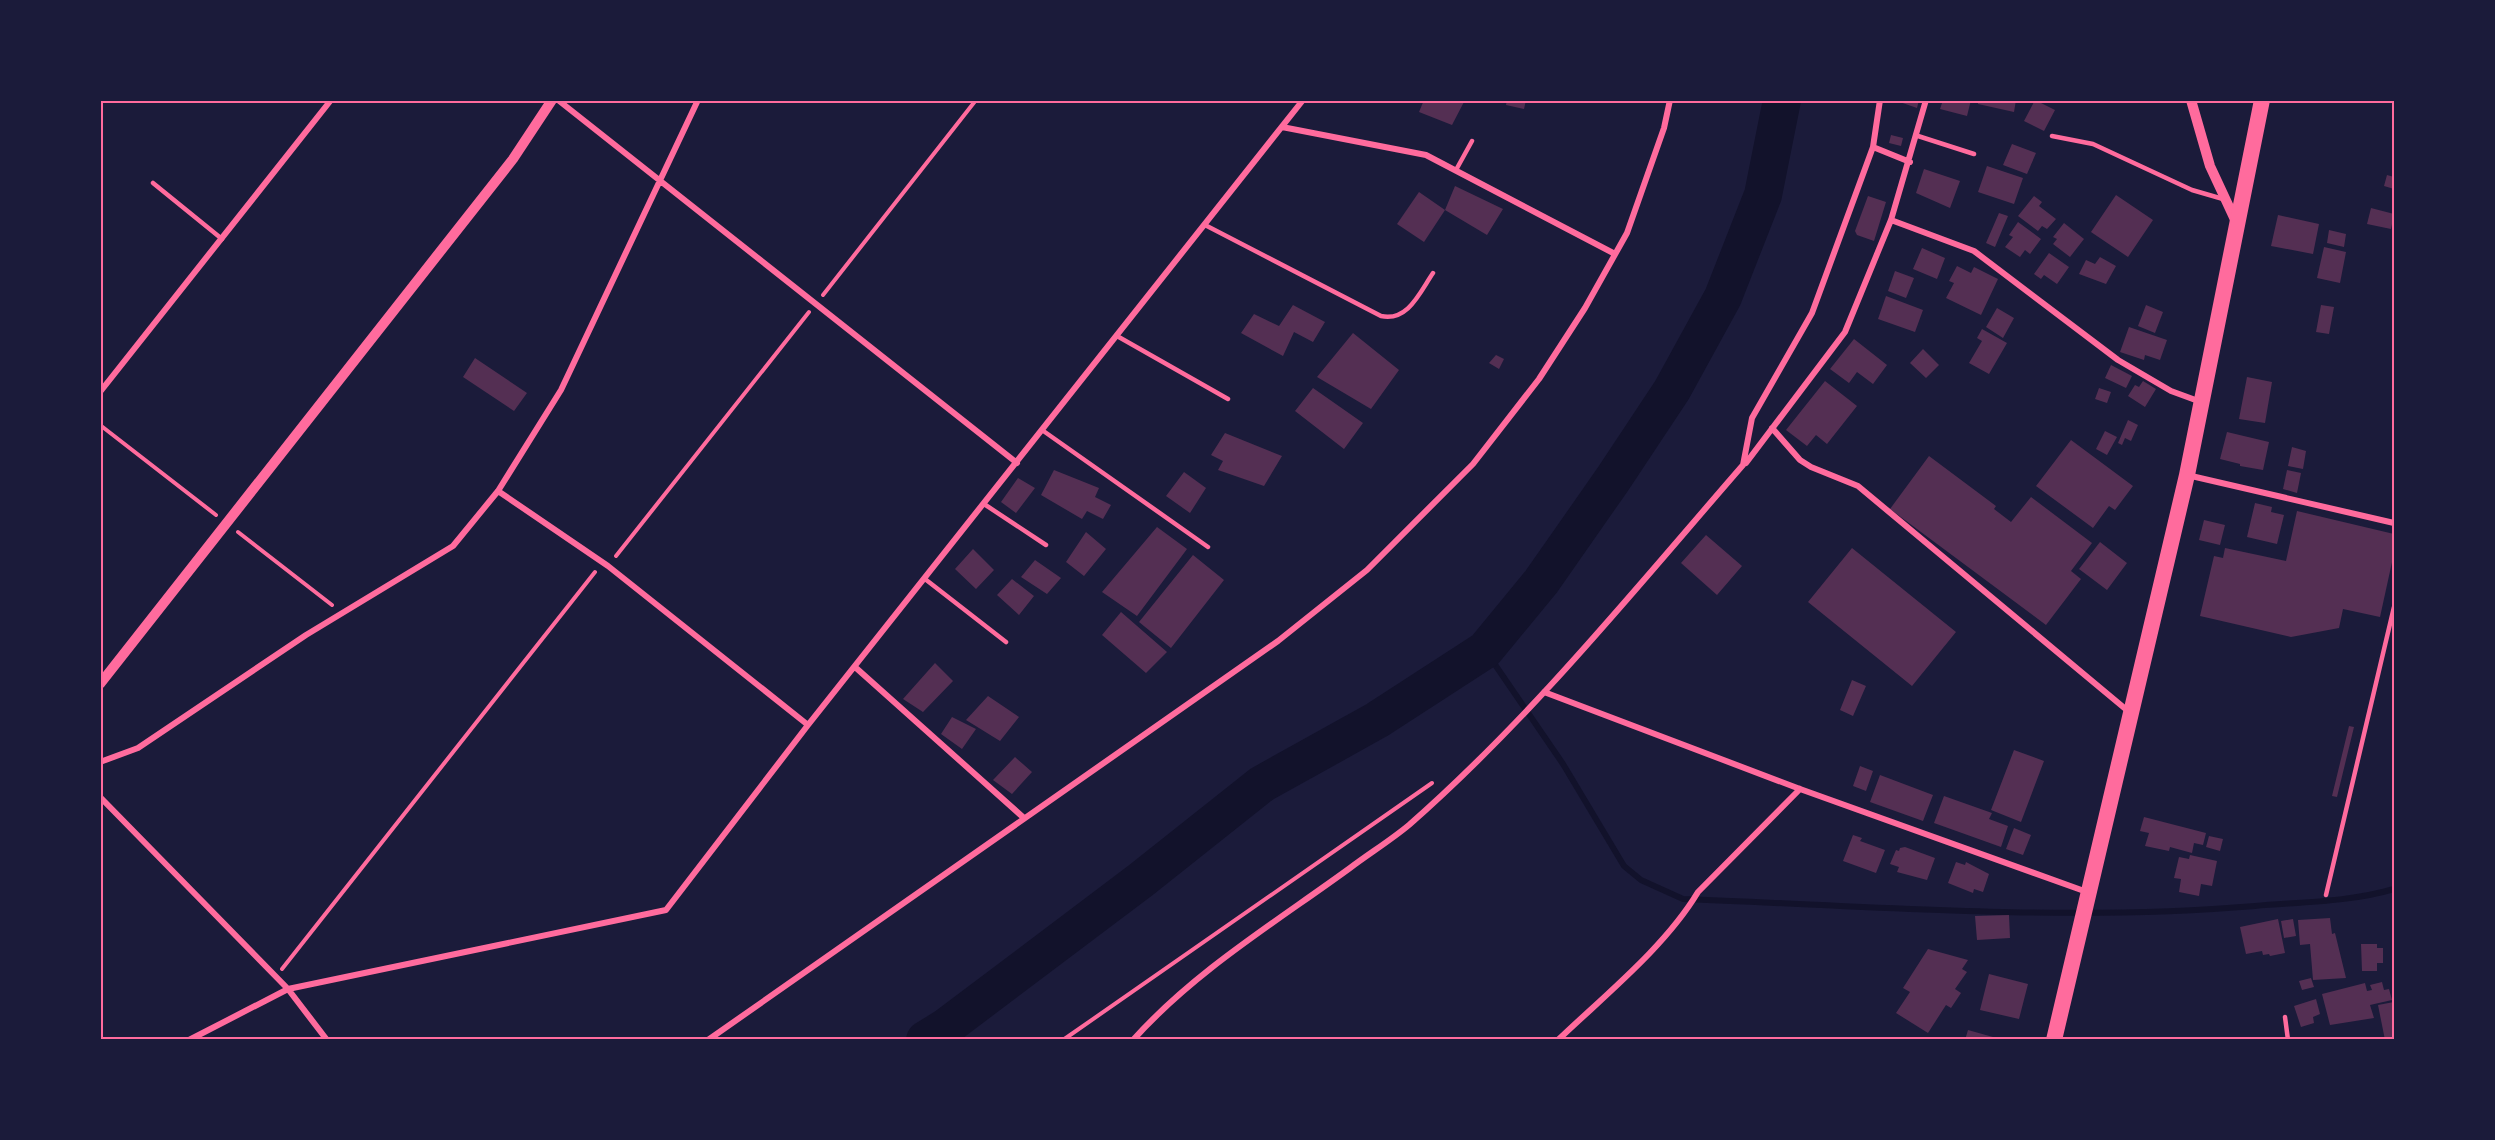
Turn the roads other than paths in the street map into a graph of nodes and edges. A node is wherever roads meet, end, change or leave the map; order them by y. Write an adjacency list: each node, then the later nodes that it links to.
1 (331, 100): 25 (street)
2 (552, 100): 46 (street)
3 (558, 100): 19 (street)
4 (698, 100): 19 (street)
5 (1303, 100): 11 (street)
6 (1670, 100): 26 (street)
7 (1880, 100): 15 (street)
8 (1926, 100): 12 (street)
9 (2191, 100): 21 (street)
10 (2262, 100): 24 (highway)
11 (1282, 126): 18 (street); 23 (street)
12 (1918, 136): 16 (lane); 17 (street)
13 (2052, 136): 21 (lane)
14 (1472, 141): 18 (lane)
15 (1873, 147): 17 (street); 35 (street)
16 (1974, 154)
17 (1910, 162): 22 (street)
18 (1456, 170): 26 (street)
19 (660, 181): 34 (street); 37 (street)
20 (153, 183): 25 (lane)
21 (2224, 199): 24 (street)
22 (1891, 220): 31 (street); 32 (street)
23 (1204, 225): 27 (lane); 28 (street)
24 (2237, 225): 31 (highway)
25 (222, 239): 29 (street)
26 (1616, 254): 53 (street)
27 (1433, 273)
28 (1117, 336): 30 (lane); 33 (street)
29 (100, 392)
30 (1228, 399)
31 (2201, 402): 36 (highway)
32 (1772, 428): 35 (street); 48 (street)
33 (1042, 430): 34 (street); 41 (lane)
34 (1017, 463): 38 (street)
35 (1743, 465): 47 (street)
36 (2187, 475): 39 (street); 48 (highway)
37 (498, 491): 49 (street); 50 (street)
38 (984, 504): 40 (lane); 42 (street)
39 (2394, 523)
40 (1046, 545)
41 (1208, 547)
42 (925, 579): 44 (lane); 45 (street)
43 (2394, 607): 55 (lane)
44 (1006, 642)
45 (855, 667): 49 (street); 53 (street)
46 (100, 684)
47 (1544, 692): 51 (street); 61 (street)
48 (2131, 713): 54 (highway)
49 (808, 725): 56 (street)
50 (100, 762)
51 (1800, 789): 54 (street); 62 (street)
52 (100, 797): 56 (street)
53 (1024, 818): 60 (street)
54 (2090, 893): 63 (highway)
55 (2326, 895)
56 (288, 989): 58 (street); 59 (street)
57 (2285, 1017): 64 (lane)
58 (189, 1040)
59 (327, 1040)
60 (708, 1040)
61 (1133, 1040)
62 (1558, 1040)
63 (2054, 1040)
64 (2288, 1040)

